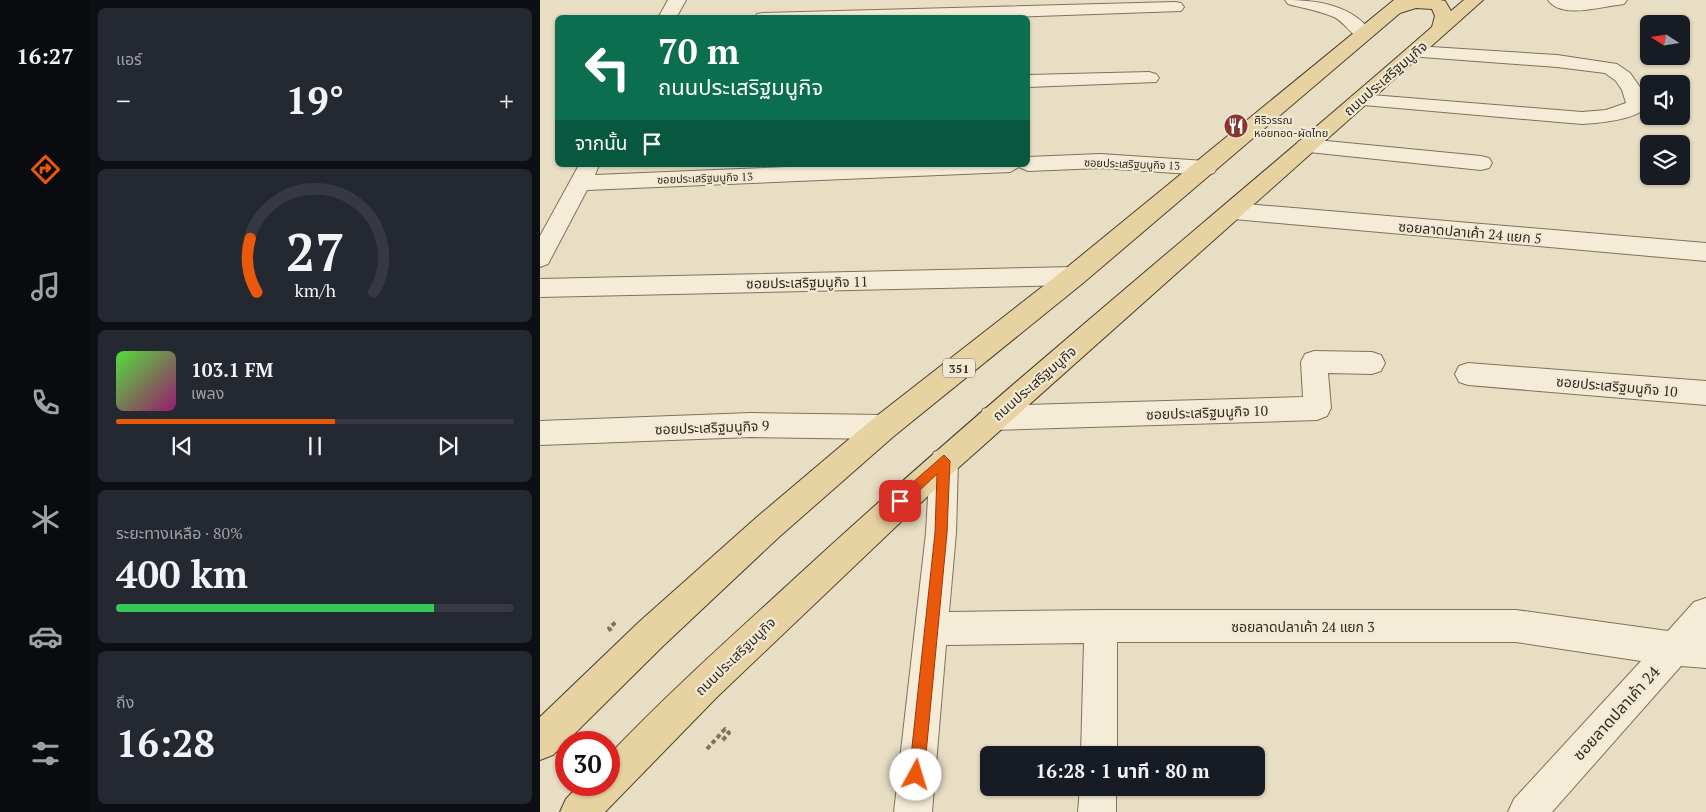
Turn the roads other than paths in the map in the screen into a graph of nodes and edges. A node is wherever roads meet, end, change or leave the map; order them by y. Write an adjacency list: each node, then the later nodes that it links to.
1 (676, 0): 10 (street)
2 (1294, 0): 7 (street)
3 (1474, 0): 12 (main road, ถนนประเสริฐมนูกิจ)
4 (1557, 0): 5 (street)
5 (1618, 0)
6 (1113, 4): 9 (street); 11 (street)
7 (1325, 4): 13 (street)
8 (1398, 5): 12 (main road); 13 (main road, 351)
9 (1175, 7)
10 (668, 15)
11 (838, 15)
12 (1441, 29): 14 (main road, ถนนประเสริฐมนูกิจ)
13 (1364, 34): 22 (main road, 351)
14 (1416, 52): 17 (main road, ถนนประเสริฐมนูกิจ); 17 (street)
15 (1149, 78): 16 (street)
16 (1030, 81)
17 (1359, 100): 18 (main road, ถนนประเสริฐมนูกิจ)
18 (1306, 146): 19 (street); 24 (main road, ถนนประเสริฐมนูกิจ)
19 (1481, 163)
20 (1030, 164): 22 (street, ซอยประเสริฐมนูกิจ 13)
21 (915, 167): 23 (street, ซอยประเสริฐมนูกิจ 13)
22 (1206, 168): 27 (main road, 351)
23 (584, 174): 26 (street)
24 (1234, 211): 25 (street, ซอยลาดปลาเค้า 24 แยก 5); 32 (main road, ถนนประเสริฐมนูกิจ)
25 (1706, 252)
26 (540, 258)
27 (1074, 276): 28 (street, ซอยประเสริฐมนูกิจ 11); 33 (main road, 351)
28 (540, 288)
29 (1372, 363): 32 (street, ซอยประเสริฐมนูกิจ 10)
30 (1468, 374): 31 (street, ซอยประเสริฐมนูกิจ 10)
31 (1706, 393)
32 (993, 418): 35 (main road, ถนนประเสริฐมนูกิจ)
33 (884, 427): 34 (street, ซอยประเสริฐมนูกิจ 9); 40 (main road, 351)
34 (540, 433)
35 (944, 461): 38 (street); 42 (main road, ถนนประเสริฐมนูกิจ)
36 (1706, 614): 39 (street, ซอยลาดปลาเค้า 24)
37 (1101, 626): 38 (street, ซอยลาดปลาเค้า 24 แยก 3); 39 (street, ซอยลาดปลาเค้า 24 แยก 3); 41 (street)
38 (932, 629): 46 (street)
39 (1689, 650): 48 (street, ซอยลาดปลาเค้า 24)
40 (540, 742)
41 (1098, 746)
42 (620, 768)
43 (594, 796): 45 (main road)
44 (1098, 796): 47 (street)
45 (579, 812)
46 (912, 812)
47 (1097, 812)
48 (1527, 812)

